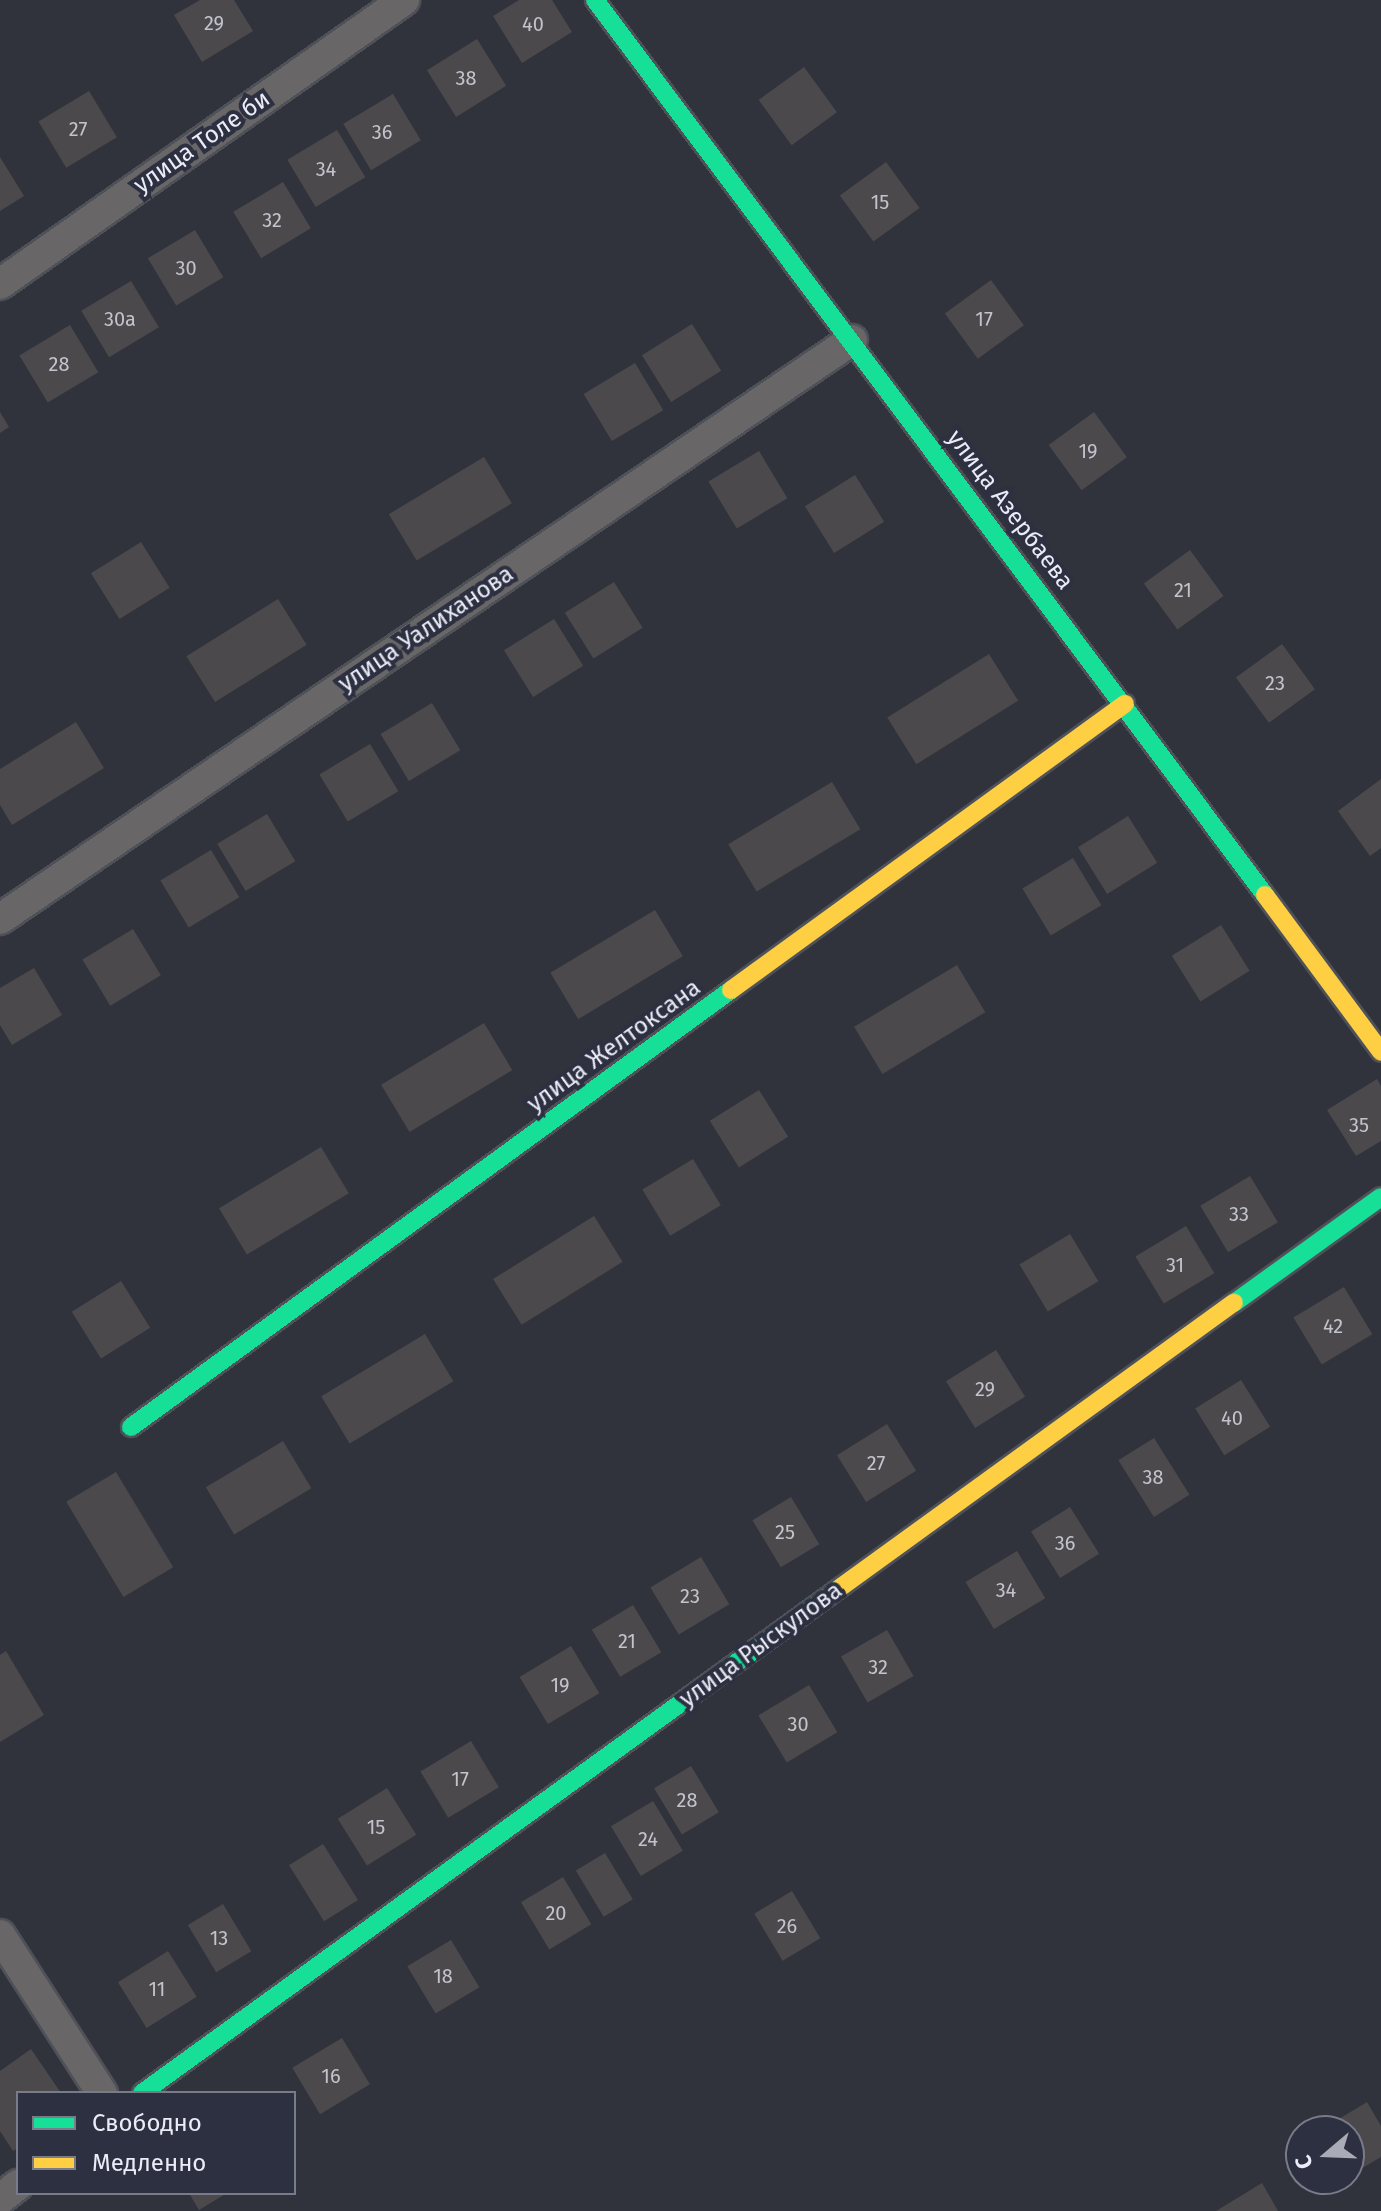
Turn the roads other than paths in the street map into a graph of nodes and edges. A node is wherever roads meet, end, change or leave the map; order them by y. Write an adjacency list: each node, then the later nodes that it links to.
1 (404, 0): 3 (street, улица Толе би)
2 (595, 0): 4 (street, улица Азербаева)
3 (0, 284)
4 (852, 340): 5 (street, улица Азербаева); 6 (street, улица Уалиханова)
5 (1125, 704): 7 (street, улица Азербаева); 9 (street, улица Желтоксана)
6 (0, 919)
7 (1381, 1052)
8 (1381, 1197): 12 (street, улица Рыскулова)
9 (131, 1427)
10 (0, 1935): 11 (street)
11 (101, 2091)
12 (145, 2091)
13 (16, 2187): 14 (street)
14 (0, 2199)

